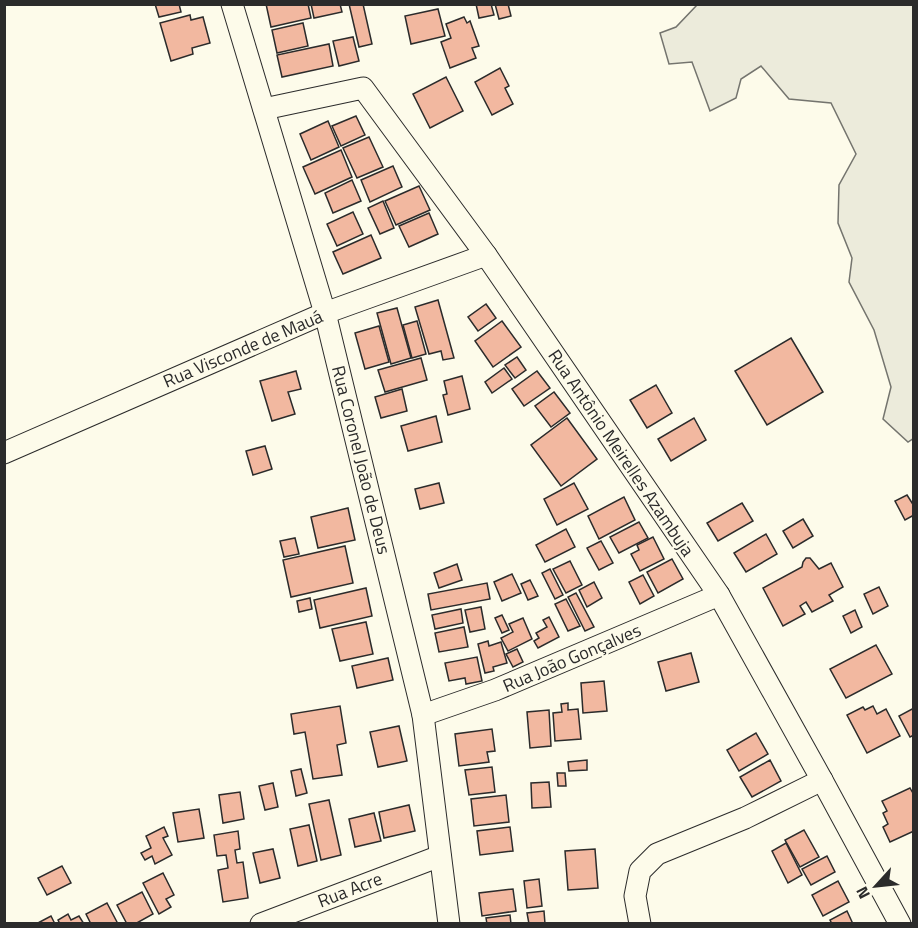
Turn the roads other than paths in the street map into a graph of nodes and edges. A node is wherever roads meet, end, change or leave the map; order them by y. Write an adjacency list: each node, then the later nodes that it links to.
1 (232, 4): 2 (street, Rua Coronel João de Deus)
2 (264, 109): 3 (street, Rua Antônio Meirelles Azambuja); 4 (street, Rua Coronel João de Deus)
3 (486, 255): 4 (street, Rua Visconde de Mauá); 6 (street, Rua Antônio Meirelles Azambuja)
4 (325, 313): 5 (street, Rua Visconde de Mauá); 7 (street, Rua Coronel João de Deus)
5 (4, 453)
6 (719, 595): 7 (street, Rua João Gonçalves); 8 (street, Rua Antônio Meirelles Azambuja)
7 (423, 715): 9 (street, Rua Coronel João de Deus)
8 (822, 780): 12 (street); 13 (street, Rua Antônio Meirelles Azambuja)
9 (440, 856): 10 (street, Rua Acre); 11 (street, Rua Coronel João de Deus)
10 (261, 924)
11 (449, 924)
12 (640, 924)
13 (900, 924)

